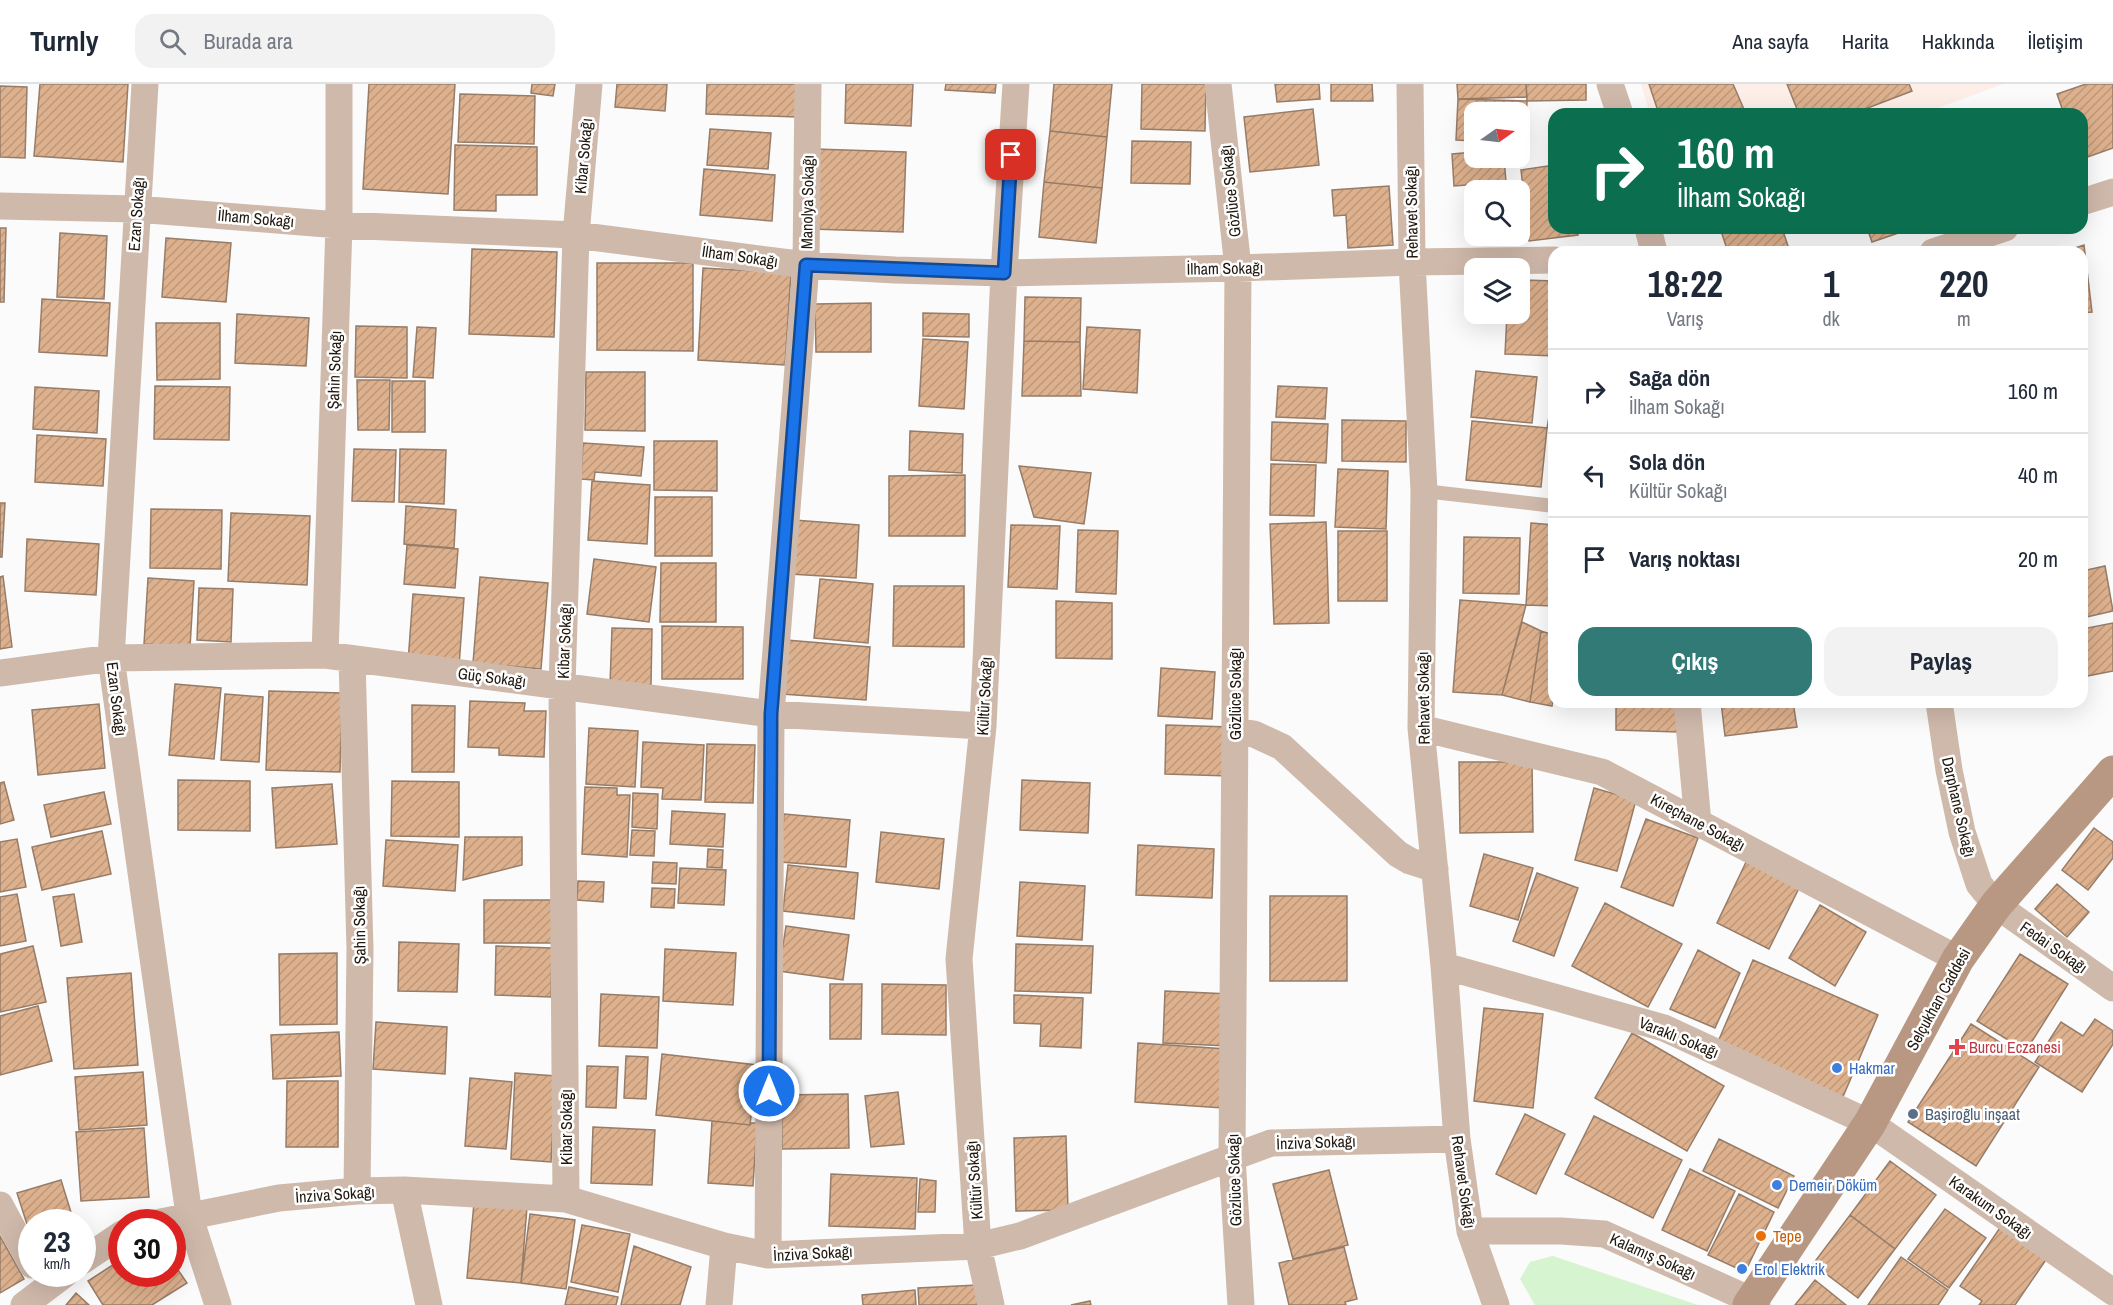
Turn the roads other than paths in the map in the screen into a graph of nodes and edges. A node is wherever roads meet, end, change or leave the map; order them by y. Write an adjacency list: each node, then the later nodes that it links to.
1 (145, 84): 13 (street, Ezan Sokağı)
2 (339, 84): 14 (street, Şahin Sokağı)
3 (589, 84): 16 (street, Kibar Sokağı)
4 (808, 84): 20 (street, Manolya Sokağı)
5 (1016, 84): 22 (street, Kültür Sokağı)
6 (1218, 84): 21 (street, Gözlüce Sokağı)
7 (1410, 84): 19 (street, Rehavet Sokağı)
8 (1610, 84): 9 (street)
9 (1618, 108)
10 (2113, 192): 11 (street)
11 (2088, 200)
12 (0, 206): 13 (street, İlham Sokağı)
13 (136, 209): 14 (street, İlham Sokağı); 26 (street, Ezan Sokağı)
14 (339, 225): 16 (street, İlham Sokağı); 25 (street, Şahin Sokağı)
15 (1987, 234): 17 (street)
16 (576, 235): 20 (street, İlham Sokağı); 29 (street, Kibar Sokağı)
17 (1951, 246)
18 (1548, 260): 19 (street, İlham Sokağı)
19 (1412, 262): 21 (street, İlham Sokağı); 23 (street, Rehavet Sokağı)
20 (806, 265): 22 (street, İlham Sokağı); 32 (street, Manolya Sokağı)
21 (1238, 268): 22 (street, İlham Sokağı); 35 (street, Gözlüce Sokağı)
22 (1004, 273): 33 (street, Kültür Sokağı)
23 (1424, 491): 24 (lane); 34 (street, Rehavet Sokağı)
24 (1548, 505)
25 (325, 655): 26 (street, Güç Sokağı); 27 (street, Güç Sokağı)
26 (111, 658): 28 (street, Güç Sokağı); 50 (street, Ezan Sokağı)
27 (351, 658): 29 (street, Güç Sokağı); 47 (street, Şahin Sokağı)
28 (0, 673)
29 (562, 686): 32 (street, Güç Sokağı); 48 (street, Kibar Sokağı)
30 (1688, 708): 37 (street)
31 (1940, 708): 39 (street, Darphane Sokağı)
32 (771, 714): 33 (street, Güç Sokağı); 56 (street, Manolya Sokağı)
33 (983, 726): 55 (street, Kültür Sokağı)
34 (1421, 728): 37 (street, Kireçhane Sokağı); 38 (street, Rehavet Sokağı)
35 (1235, 731): 38 (street); 45 (street, Gözlüce Sokağı)
36 (2113, 772): 39 (street, Selçukhan Caddesi)
37 (1698, 823): 40 (street, Kireçhane Sokağı)
38 (1435, 869): 41 (street, Rehavet Sokağı)
39 (1996, 905): 40 (street, Selçukhan Caddesi); 42 (street, Fedai Sokağı)
40 (1958, 959): 43 (street, Selçukhan Caddesi)
41 (1444, 966): 43 (street, Varaklı Sokağı); 44 (street, Rehavet Sokağı)
42 (2113, 988)
43 (1870, 1122): 57 (street, Karakum Sokağı); 58 (street, Selçukhan Caddesi)
44 (1457, 1139): 45 (street, İnziva Sokağı); 52 (street, Rehavet Sokağı)
45 (1232, 1157): 55 (street, İnziva Sokağı); 63 (street, Gözlüce Sokağı)
46 (404, 1190): 47 (street, İnziva Sokağı); 48 (street, İnziva Sokağı); 60 (street)
47 (357, 1191): 50 (street, İnziva Sokağı)
48 (566, 1199): 54 (street, İnziva Sokağı)
49 (0, 1205): 53 (street)
50 (189, 1215): 51 (street, İnziva Sokağı); 59 (street, Ezan Sokağı)
51 (186, 1216)
52 (1470, 1231): 58 (street, Kalamış Sokağı); 64 (street, Rehavet Sokağı)
53 (18, 1239)
54 (724, 1246): 56 (street, İnziva Sokağı); 61 (street)
55 (978, 1246): 56 (street, İnziva Sokağı); 62 (street, Kültür Sokağı)
56 (768, 1255)
57 (2113, 1292)
58 (1752, 1303)
59 (218, 1305)
60 (429, 1305)
61 (719, 1305)
62 (991, 1305)
63 (1241, 1305)
64 (1496, 1305)

